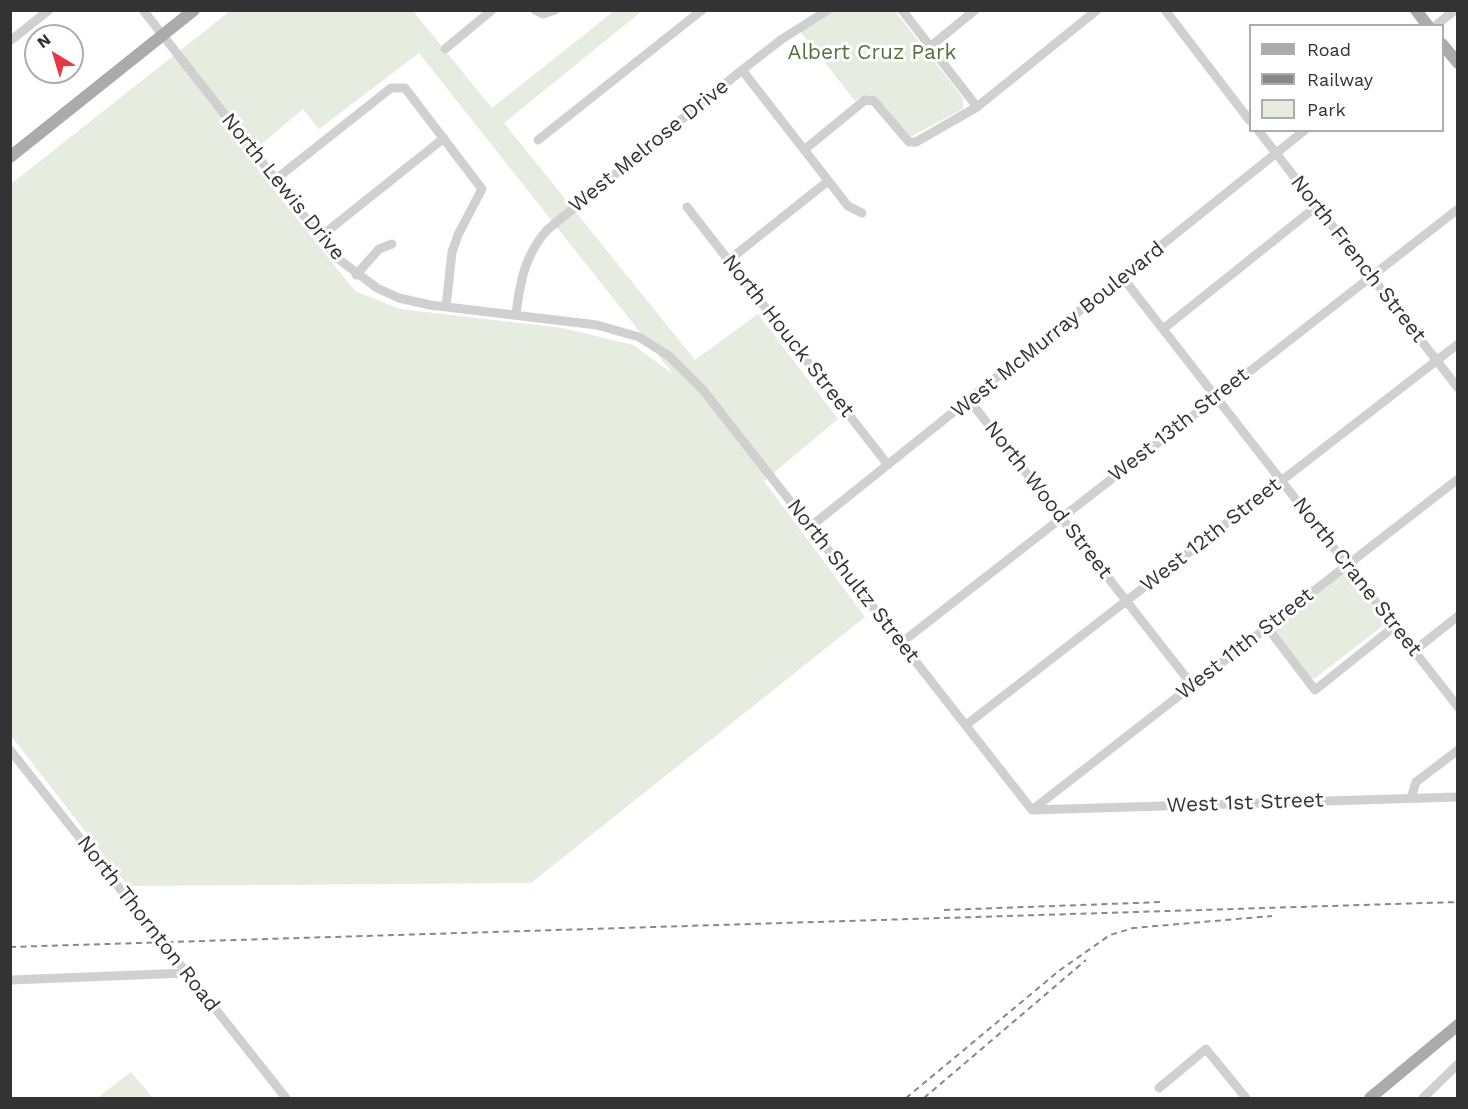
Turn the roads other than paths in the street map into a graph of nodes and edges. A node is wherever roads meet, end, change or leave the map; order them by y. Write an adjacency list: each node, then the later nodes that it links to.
1 (49, 10): 18 (street)
2 (142, 10): 17 (street, North Lewis Drive)
3 (194, 10): 17 (main road)
4 (492, 10): 21 (street)
5 (536, 10): 6 (street)
6 (555, 10)
7 (702, 10): 29 (street)
8 (902, 10): 20 (street)
9 (975, 10): 20 (street)
10 (1097, 10): 24 (street)
11 (1165, 10): 25 (street)
12 (1416, 10): 15 (main road)
13 (1455, 10): 16 (street)
14 (826, 11): 23 (street, West Melrose Drive)
15 (1426, 24)
16 (1438, 24)
17 (162, 36): 31 (main road); 33 (street, North Lewis Drive)
18 (10, 41)
19 (1444, 45): 22 (main road)
20 (931, 46): 24 (street)
21 (445, 48)
22 (1458, 63)
23 (742, 70): 30 (street); 46 (street, West Melrose Drive)
24 (976, 106): 30 (street)
25 (1249, 118)
26 (1260, 132): 32 (street, North French Street)
27 (1303, 132): 32 (street, West McMurray Boulevard)
28 (444, 138): 33 (street); 39 (street); 45 (street)
29 (538, 140)
30 (804, 150): 34 (street)
31 (13, 151)
32 (1276, 154): 35 (street, North French Street); 44 (street, West McMurray Boulevard)
33 (276, 179): 39 (street, North Lewis Drive)
34 (828, 181): 38 (street); 41 (street)
35 (1317, 206): 43 (street, North French Street); 47 (street)
36 (687, 207): 41 (street, North Houck Street)
37 (1458, 209): 43 (street, West 13th Street)
38 (862, 213)
39 (320, 237): 42 (street, North Lewis Drive)
40 (392, 244): 42 (street)
41 (729, 260): 54 (street, North Houck Street)
42 (356, 275): 45 (street, North Lewis Drive)
43 (1371, 277): 50 (street, North French Street); 52 (street, West 13th Street)
44 (1123, 278): 47 (street, North Crane Street); 53 (street, West McMurray Boulevard)
45 (446, 307): 46 (street, North Lewis Drive)
46 (516, 314): 49 (street, North Lewis Drive)
47 (1163, 329): 52 (street, North Crane Street)
48 (1458, 344): 50 (street, West 12th Street)
49 (669, 356): 58 (street, North Shultz Street)
50 (1436, 361): 51 (street, North French Street); 56 (street, West 12th Street)
51 (1458, 388)
52 (1215, 396): 56 (street, North Crane Street); 57 (street, West 13th Street)
53 (970, 401): 54 (street, West McMurray Boulevard); 57 (street, North Wood Street)
54 (888, 465): 58 (street, West McMurray Boulevard)
55 (1458, 479): 59 (street, West 11th Street)
56 (1281, 480): 59 (street, North Crane Street); 60 (street, West 12th Street)
57 (1060, 517): 60 (street, North Wood Street); 64 (street, West 13th Street)
58 (810, 527): 64 (street, North Shultz Street)
59 (1347, 564): 62 (street, North Crane Street); 63 (street, West 11th Street)
60 (1126, 601): 66 (street, North Wood Street); 68 (street, West 12th Street)
61 (1458, 616): 65 (street)
62 (1395, 626): 63 (street); 65 (street, North Crane Street)
63 (1267, 627): 66 (street, West 11th Street)
64 (901, 643): 68 (street, North Shultz Street)
65 (1414, 651): 67 (street, North Crane Street)
66 (1192, 685): 73 (street, West 11th Street)
67 (1458, 707)
68 (966, 725): 73 (street, North Shultz Street)
69 (10, 750): 74 (street, North Thornton Road)
70 (1458, 750): 72 (street)
71 (1458, 796): 72 (street, West 1st Street)
72 (1411, 798): 73 (street, West 1st Street)
73 (1032, 810)
74 (187, 973): 75 (street); 79 (street, North Thornton Road)
75 (10, 980)
76 (1458, 1025): 81 (main road)
77 (1458, 1064): 82 (street)
78 (1159, 1088): 80 (street)
79 (286, 1098)
80 (1246, 1098)
81 (1370, 1098)
82 (1423, 1098)

